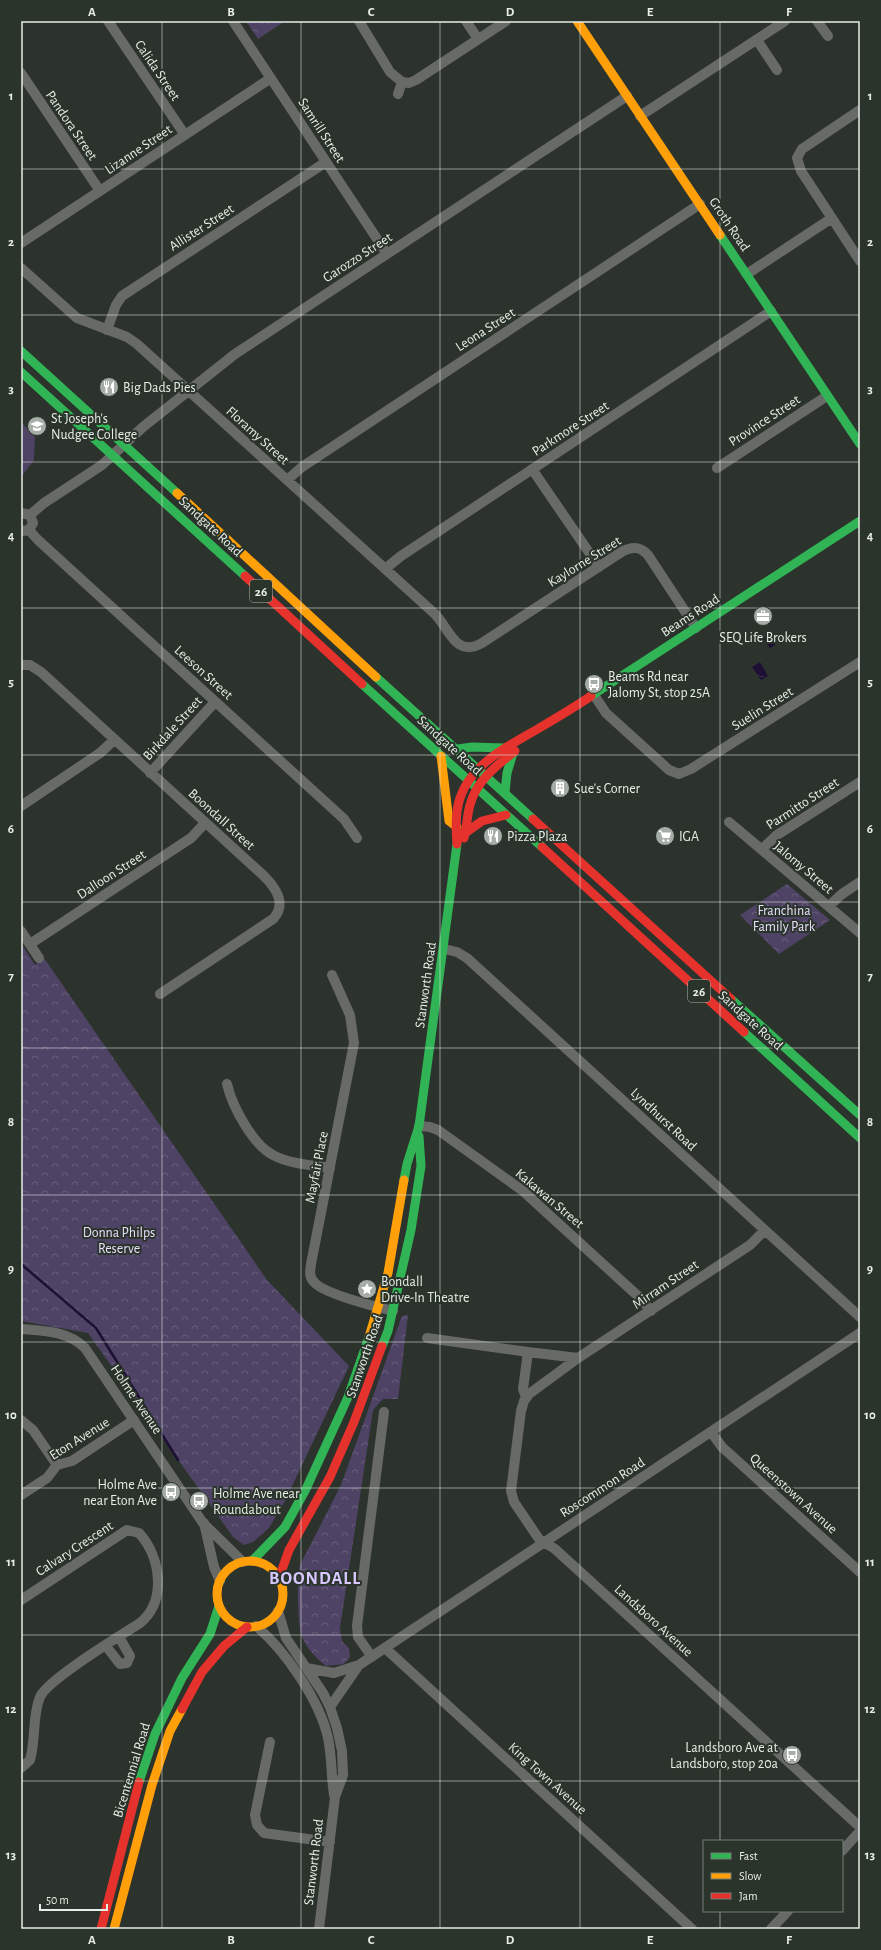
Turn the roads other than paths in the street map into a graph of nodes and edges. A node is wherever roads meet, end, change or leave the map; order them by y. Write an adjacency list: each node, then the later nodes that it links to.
1 (108, 21): 20 (street, Calida Street)
2 (233, 21): 14 (street, Samrill Street)
3 (359, 21): 15 (street)
4 (466, 21): 10 (street)
5 (506, 21): 10 (street)
6 (577, 21): 17 (main road, Groth Road)
7 (785, 21): 11 (street)
8 (817, 21): 9 (street)
9 (828, 36)
10 (478, 39): 15 (street)
11 (757, 40): 12 (street); 19 (street)
12 (777, 70)
13 (21, 73): 22 (street, Pandora Street)
14 (271, 78): 20 (street, Lizanne Street); 21 (street, Samrill Street)
15 (402, 82): 16 (street)
16 (398, 94)
17 (627, 96): 19 (main road, Groth Road); 26 (street, Garozzo Street)
18 (860, 110): 24 (street)
19 (640, 116): 23 (main road, Groth Road)
20 (185, 135): 22 (street, Lizanne Street)
21 (326, 162): 26 (street, Samrill Street); 31 (street, Allister Street)
22 (100, 192): 25 (street, Lizanne Street)
23 (700, 204): 29 (main road, Groth Road); 41 (street, Leona Street)
24 (832, 218): 27 (street); 29 (street)
25 (21, 243)
26 (387, 254): 34 (street, Garozzo Street)
27 (860, 261)
28 (21, 268): 31 (street, Floramy Street)
29 (747, 274): 30 (main road, Groth Road)
30 (771, 311): 35 (main road, Groth Road); 40 (street, Parkmore Street)
31 (108, 330): 34 (street, Floramy Street)
32 (21, 351): 37 (main road, Sandgate Road / 26)
33 (21, 372): 38 (main road, Sandgate Road / 26)
34 (188, 391): 37 (street, Garozzo Street); 41 (street, Floramy Street)
35 (827, 396): 36 (main road, Groth Road); 39 (street, Province Street)
36 (860, 444)
37 (125, 446): 38 (street, Garozzo Street); 56 (main road, Sandgate Road / 26)
38 (114, 456): 42 (street, Garozzo Street); 58 (main road, Sandgate Road / 26)
39 (717, 468)
40 (532, 469): 45 (street); 46 (street, Parkmore Street)
41 (287, 480): 46 (street, Floramy Street)
42 (26, 514): 44 (street)
43 (860, 521): 47 (main road, Beams Road)
44 (25, 531): 52 (street, Leeson Street)
45 (599, 567): 47 (street, Kaylorne Street); 48 (street, Kaylorne Street)
46 (385, 569): 48 (street, Floramy Street)
47 (696, 628): 51 (main road, Beams Road)
48 (460, 646)
49 (860, 662): 51 (street, Suelin Street)
50 (21, 665): 54 (street, Boondall Street)
51 (594, 695): 53 (main road, Beams Road)
52 (215, 702): 60 (street, Birkdale Street); 72 (street, Leeson Street)
53 (535, 732): 55 (main road, Beams Road); 57 (main road, Beams Road)
54 (114, 740): 60 (street, Boondall Street); 66 (street)
55 (504, 748): 56 (main road); 59 (main road, Beams Road)
56 (458, 749): 59 (main road, Sandgate Road / 26)
57 (513, 753): 61 (main road, Beams Road); 65 (main road)
58 (441, 756): 62 (main road, Sandgate Road / 26); 70 (main road)
59 (478, 767): 61 (main road, Sandgate Road / 26); 62 (main road, Beams Road)
60 (150, 773): 69 (street, Boondall Street)
61 (487, 776): 64 (main road, Stanworth Road); 65 (main road, Sandgate Road / 26)
62 (468, 781): 64 (main road, Sandgate Road / 26); 70 (main road, Stanworth Road)
63 (860, 782): 74 (street, Parmitto Street)
64 (477, 789): 67 (main road, Sandgate Road / 26); 71 (main road, Stanworth Road)
65 (505, 792): 85 (main road, Sandgate Road / 26)
66 (21, 806)
67 (506, 815): 71 (main road); 87 (main road, Sandgate Road / 26)
68 (729, 822): 74 (street, Jalomy Street)
69 (205, 823): 79 (street, Dalloon Street); 83 (street, Boondall Street)
70 (457, 827): 73 (main road, Stanworth Road)
71 (465, 833): 73 (main road, Stanworth Road)
72 (356, 838)
73 (457, 849): 80 (main road, Stanworth Road)
74 (762, 849): 76 (street, Jalomy Street)
75 (860, 882): 76 (street)
76 (829, 906): 78 (street, Jalomy Street)
77 (21, 931): 79 (street)
78 (860, 933)
79 (30, 944): 81 (street)
80 (444, 949): 86 (main road, Stanworth Road); 89 (street, Lyndhurst Road)
81 (39, 958)
82 (332, 975): 88 (street, Mayfair Place)
83 (160, 994)
84 (227, 1084): 88 (street)
85 (860, 1115)
86 (419, 1126): 90 (main road, Stanworth Road); 91 (main road, Stanworth Road); 92 (street, Kakawan Street)
87 (860, 1138)
88 (330, 1168): 90 (street, Mayfair Place)
89 (764, 1231): 92 (street, Mirram Street); 93 (street, Lyndhurst Road)
90 (379, 1307): 91 (street, Mayfair Place); 108 (main road, Stanworth Road)
91 (394, 1311): 110 (main road, Stanworth Road)
92 (650, 1311): 98 (street, Mirram Street)
93 (860, 1317)
94 (21, 1329): 102 (street, Holme Avenue)
95 (860, 1333): 103 (street, Roscommon Road)
96 (427, 1338): 97 (street)
97 (528, 1352): 98 (street); 99 (street)
98 (578, 1358): 99 (street, Mirram Street)
99 (526, 1397): 107 (street, Landsboro Avenue)
100 (384, 1412): 119 (street)
101 (21, 1420): 104 (street)
102 (134, 1420): 104 (street, Eton Avenue); 106 (street, Holme Avenue)
103 (711, 1432): 107 (street, Roscommon Road); 109 (street, Queenstown Avenue)
104 (57, 1465): 105 (street, Eton Avenue)
105 (21, 1496)
106 (204, 1523): 108 (street, Holme Avenue); 111 (street, Holme Avenue)
107 (545, 1541): 118 (street, Roscommon Road); 126 (street, Landsboro Avenue)
108 (248, 1561): 110 (main road); 111 (main road)
109 (860, 1572)
110 (279, 1578): 114 (main road)
111 (220, 1581): 113 (main road)
112 (21, 1600): 116 (street, Calvary Crescent)
113 (219, 1606): 115 (main road); 131 (main road, Bicentennial Road)
114 (278, 1611): 115 (main road); 121 (street, Stanworth Road)
115 (252, 1627): 125 (street, Stanworth Road); 132 (main road, Bicentennial Road)
116 (119, 1637): 117 (street, Calvary Crescent); 117 (street)
117 (106, 1646): 124 (street, Calvary Crescent)
118 (385, 1648): 119 (street, Roscommon Road); 134 (street, King Town Avenue)
119 (372, 1656): 120 (street, Roscommon Road)
120 (360, 1665): 121 (street, Roscommon Road); 122 (street, Roscommon Road)
121 (306, 1668): 122 (street, Stanworth Road)
122 (330, 1707): 125 (street, Stanworth Road)
123 (270, 1742): 128 (street)
124 (21, 1768)
125 (335, 1797): 128 (street, Stanworth Road)
126 (860, 1827)
127 (860, 1832): 129 (street)
128 (330, 1842): 133 (street, Stanworth Road)
129 (843, 1850)
130 (787, 1912): 135 (street)
131 (101, 1929)
132 (114, 1929)
133 (319, 1929)
134 (692, 1929)
135 (771, 1929)

